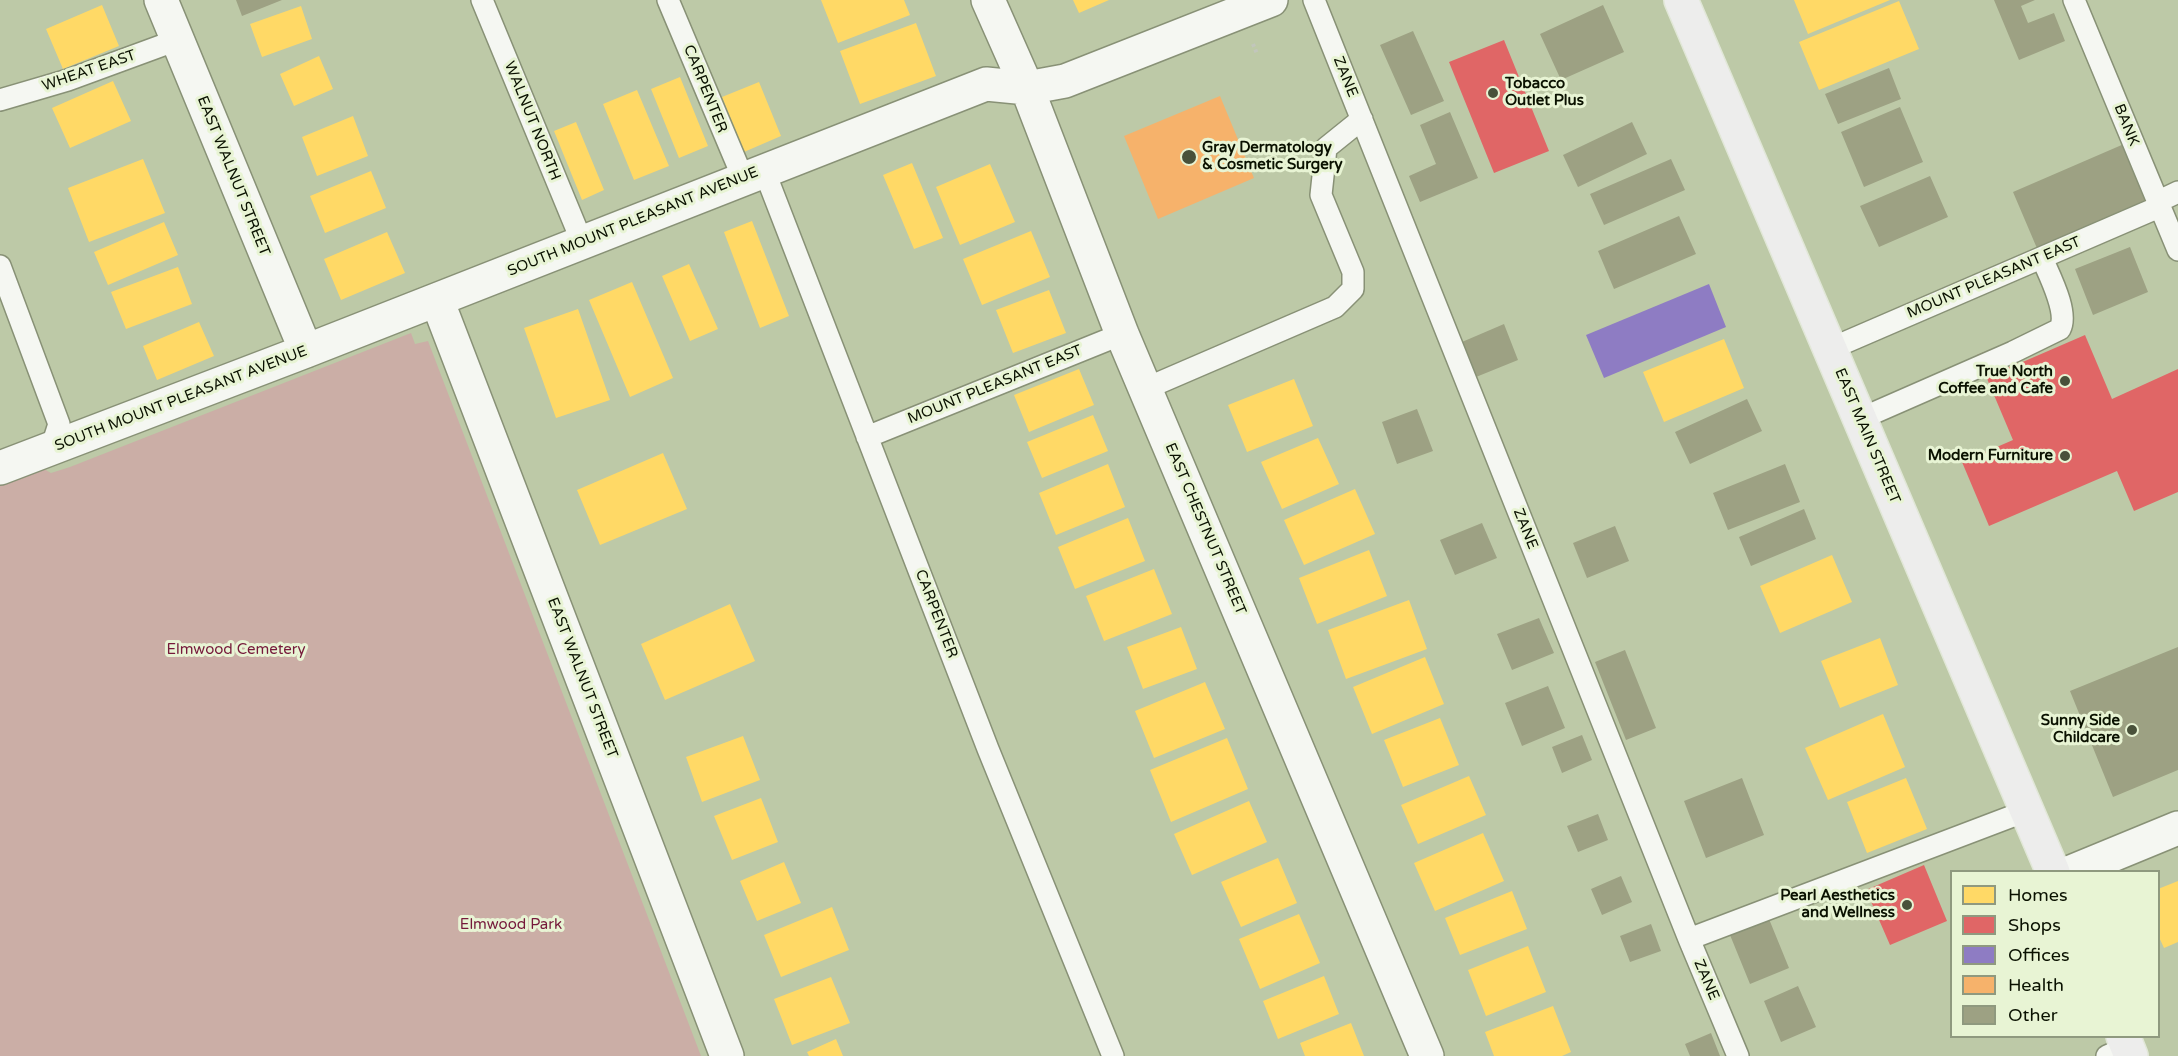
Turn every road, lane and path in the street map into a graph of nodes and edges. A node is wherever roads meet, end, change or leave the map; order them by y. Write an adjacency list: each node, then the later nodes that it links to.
1 (161, 0): 9 (street, EAST WALNUT STREET)
2 (482, 0): 16 (lane, WALNUT NORTH)
3 (668, 0): 13 (lane, CARPENTER)
4 (988, 0): 10 (street, EAST CHESTNUT STREET)
5 (1271, 0): 10 (street, SOUTH MOUNT PLEASANT AVENUE)
6 (1314, 0): 12 (lane, ZANE)
7 (1681, 0): 22 (main road, EAST MAIN STREET)
8 (2074, 0): 15 (lane, BANK)
9 (177, 39): 11 (lane, WHEAT EAST); 23 (street, EAST WALNUT STREET)
10 (1027, 88): 13 (street, SOUTH MOUNT PLEASANT AVENUE); 21 (street, EAST CHESTNUT STREET)
11 (0, 100)
12 (1362, 119): 24 (lane); 33 (lane, ZANE)
13 (753, 174): 16 (street, SOUTH MOUNT PLEASANT AVENUE); 26 (lane, CARPENTER)
14 (2178, 192): 15 (lane, MOUNT PLEASANT EAST)
15 (2158, 204): 17 (lane, BANK); 18 (lane, MOUNT PLEASANT EAST)
16 (582, 242): 20 (street, SOUTH MOUNT PLEASANT AVENUE)
17 (2178, 250)
18 (2042, 258): 22 (lane, MOUNT PLEASANT EAST); 25 (lane)
19 (0, 266): 27 (lane)
20 (437, 300): 23 (street, SOUTH MOUNT PLEASANT AVENUE); 34 (street, EAST WALNUT STREET)
21 (1122, 334): 24 (street, EAST CHESTNUT STREET); 26 (lane, MOUNT PLEASANT EAST)
22 (1830, 349): 25 (main road, EAST MAIN STREET)
23 (306, 351): 27 (street, SOUTH MOUNT PLEASANT AVENUE)
24 (1147, 388): 36 (street, EAST CHESTNUT STREET)
25 (1860, 419): 29 (main road, EAST MAIN STREET)
26 (867, 437): 35 (lane, CARPENTER)
27 (51, 449): 28 (street, SOUTH MOUNT PLEASANT AVENUE)
28 (0, 468)
29 (2026, 811): 31 (main road, EAST MAIN STREET); 33 (lane)
30 (2178, 828): 32 (street)
31 (2052, 870)
32 (2076, 870)
33 (1689, 939): 37 (lane, ZANE)
34 (727, 1056)
35 (1113, 1056)
36 (1427, 1056)
37 (1738, 1056)

